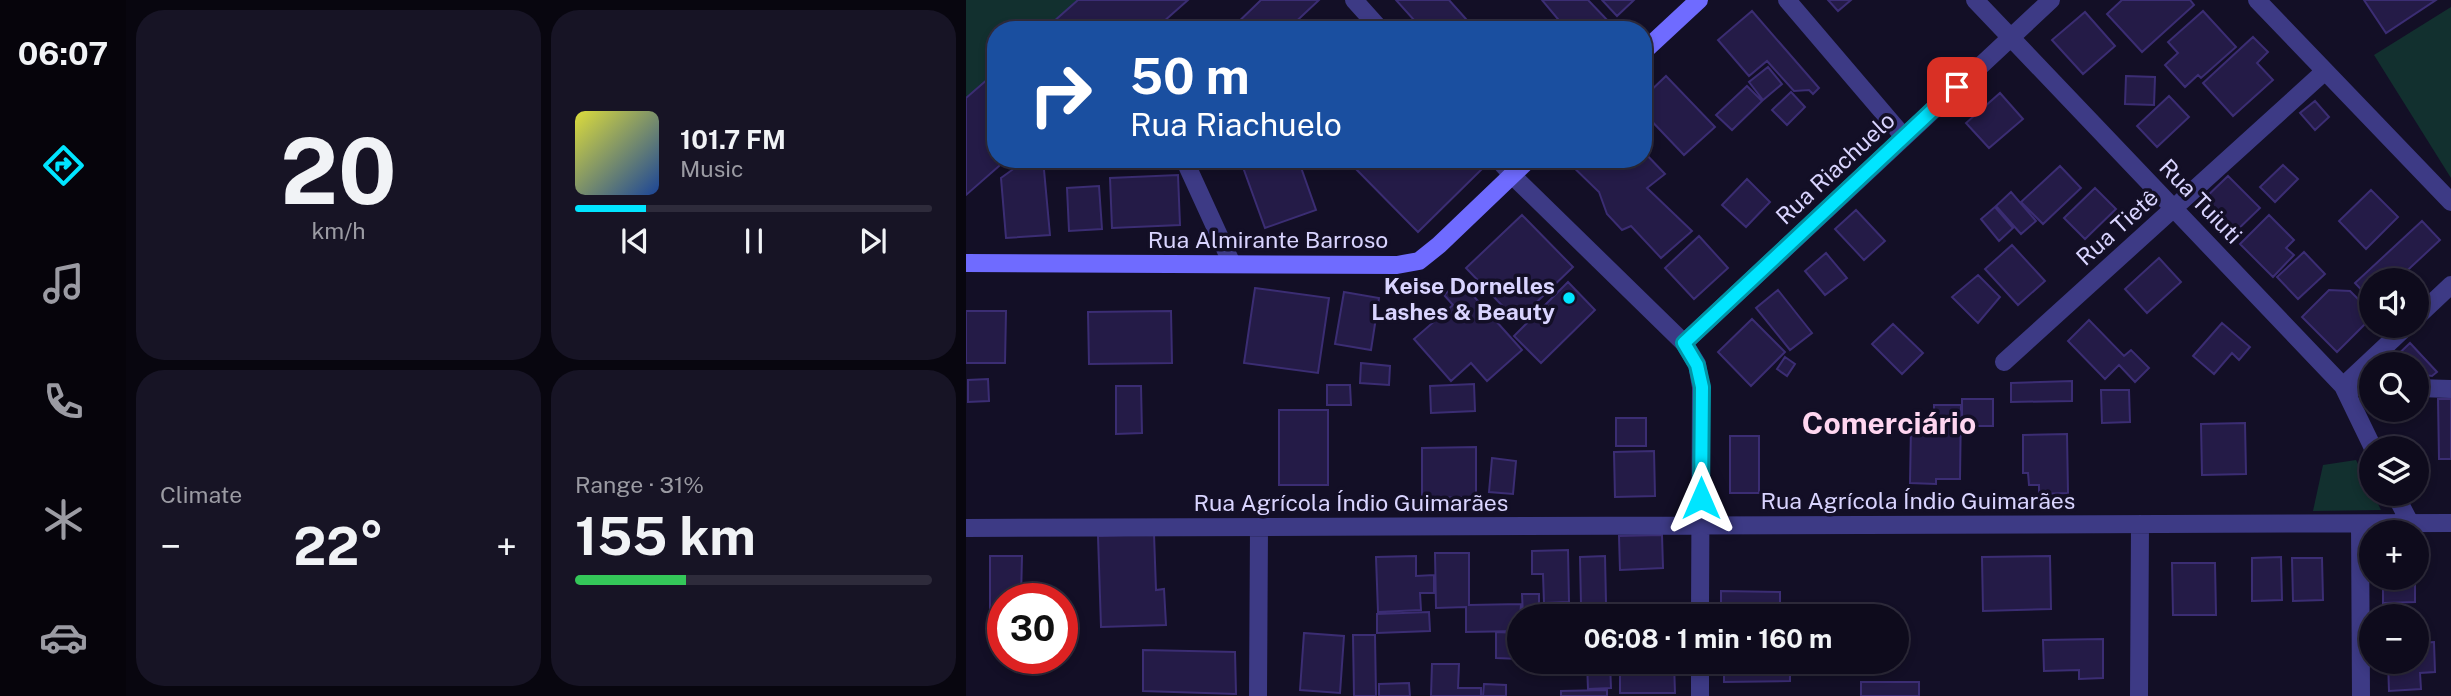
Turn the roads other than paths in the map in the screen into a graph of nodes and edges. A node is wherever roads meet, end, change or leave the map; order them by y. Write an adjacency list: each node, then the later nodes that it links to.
1 (1354, 0): 7 (street)
2 (1699, 0): 9 (main road)
3 (1787, 0): 11 (street)
4 (1975, 0): 8 (street, Rua Tuiuti)
5 (2051, 0): 8 (street, Rua Riachuelo)
6 (2258, 0): 10 (street)
7 (1373, 21)
8 (2011, 37): 11 (street, Rua Riachuelo); 17 (street, Rua Tuiuti)
9 (1652, 44)
10 (2325, 71): 16 (street); 17 (street, Rua Tietê)
11 (1904, 137): 23 (street, Rua Riachuelo)
12 (1188, 168): 19 (street)
13 (1506, 168): 15 (street)
14 (1519, 168): 15 (main road, Rua Almirante Barroso)
15 (1512, 175): 19 (main road, Rua Almirante Barroso); 23 (street)
16 (2451, 202)
17 (2174, 208): 24 (street, Rua Tietê); 25 (street, Rua Tuiuti)
18 (966, 263): 19 (main road, Rua Almirante Barroso)
19 (1232, 264)
20 (2451, 285): 21 (street)
21 (2429, 306)
22 (2394, 338): 25 (street)
23 (1684, 343): 34 (street)
24 (2004, 362)
25 (2343, 386): 26 (street); 29 (street, Rua Tuiuti)
26 (2359, 387)
27 (2429, 388): 28 (street)
28 (2451, 389)
29 (2367, 436)
30 (2429, 523): 31 (street, Rua Agrícola Índio Guimarães)
31 (2451, 523)
32 (2140, 524): 33 (street, Rua Agrícola Índio Guimarães); 34 (street, Rua Agrícola Índio Guimarães); 42 (street)
33 (2359, 524)
34 (1700, 526): 35 (street, Rua Agrícola Índio Guimarães); 38 (street)
35 (1259, 527): 36 (street, Rua Agrícola Índio Guimarães); 40 (street)
36 (966, 528)
37 (2360, 590): 43 (street)
38 (1700, 604)
39 (1700, 674): 41 (street)
40 (1258, 696)
41 (1700, 696)
42 (2139, 696)
43 (2361, 696)

